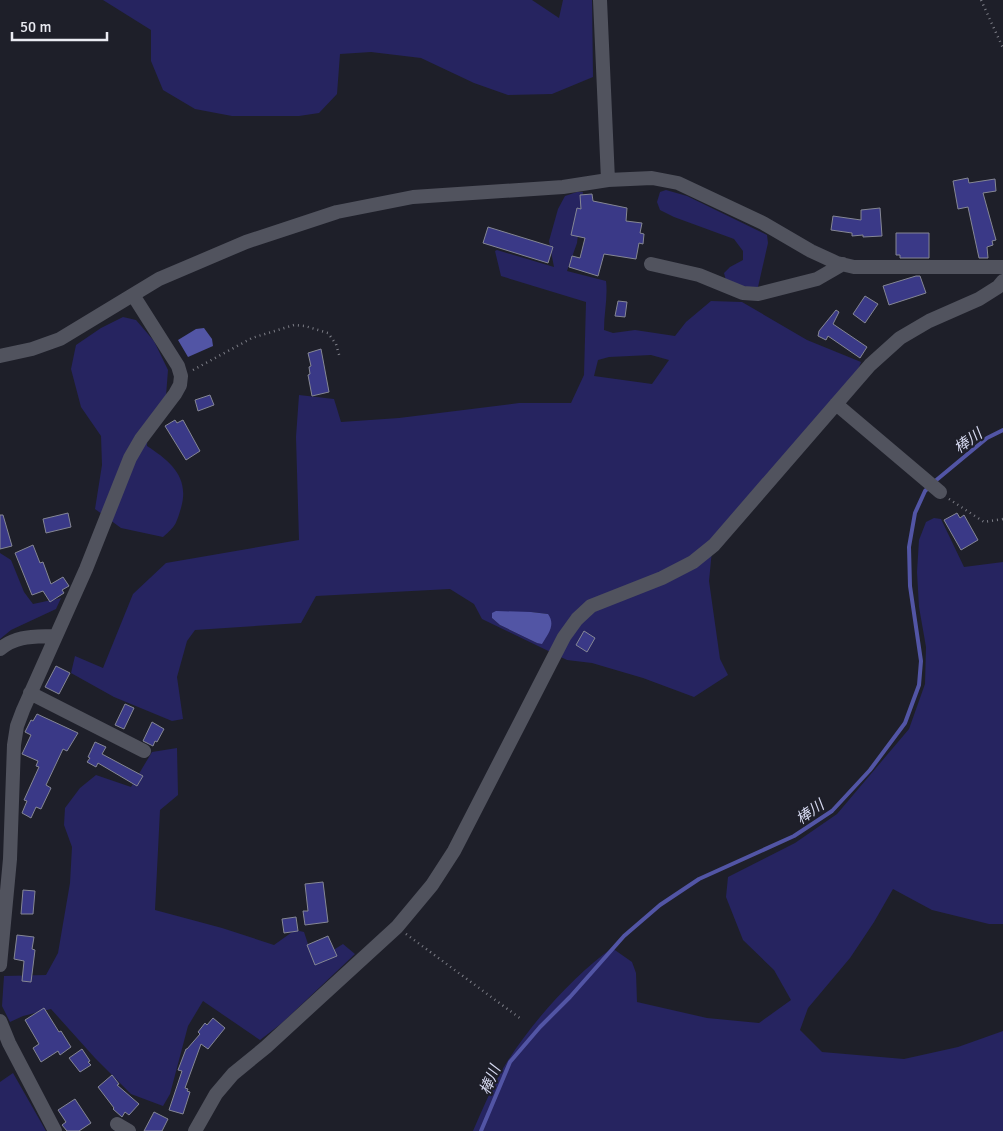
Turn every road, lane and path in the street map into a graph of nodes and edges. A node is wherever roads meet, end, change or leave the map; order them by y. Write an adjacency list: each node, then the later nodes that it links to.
1 (600, 0): 4 (street)
2 (981, 0): 3 (path)
3 (1003, 48)
4 (608, 180): 6 (street); 9 (street)
5 (651, 264): 6 (street)
6 (843, 264): 7 (street)
7 (1003, 267)
8 (1003, 281): 13 (street)
9 (133, 295): 10 (street); 12 (street)
10 (0, 356)
11 (340, 358): 12 (path)
12 (181, 376): 16 (street)
13 (836, 404): 14 (street); 20 (street)
14 (940, 492): 15 (path)
15 (1003, 519)
16 (55, 636): 17 (street); 18 (street)
17 (0, 649)
18 (30, 692): 19 (street); 21 (street)
19 (144, 751)
20 (397, 927): 22 (path); 25 (street)
21 (0, 965)
22 (522, 1019)
23 (0, 1024): 24 (street)
24 (55, 1131)
25 (195, 1131)

